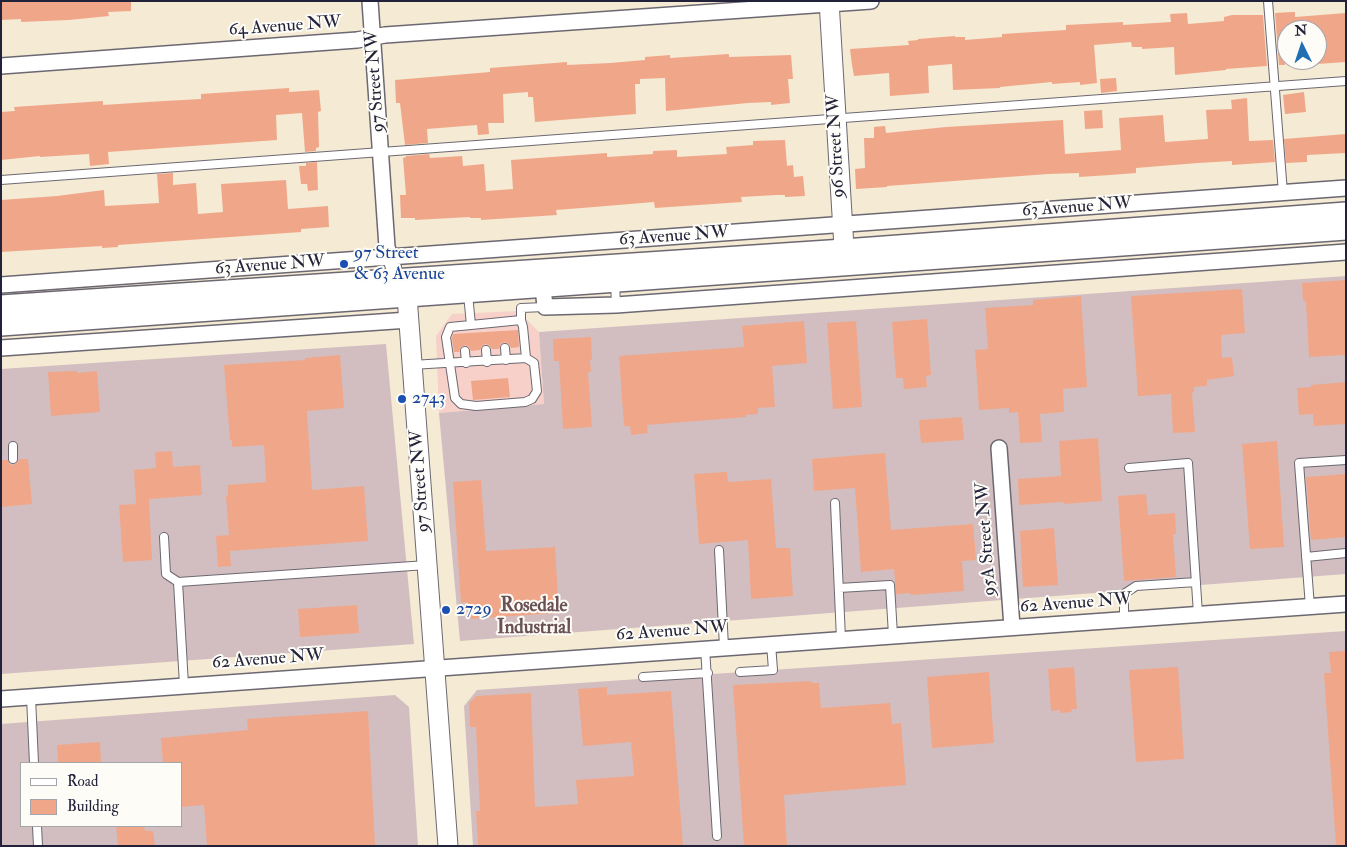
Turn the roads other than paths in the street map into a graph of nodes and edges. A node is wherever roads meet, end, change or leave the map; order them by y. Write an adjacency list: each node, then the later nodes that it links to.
1 (370, 1): 5 (street, 97 Street NW)
2 (870, 1): 4 (street, 64 Avenue NW)
3 (1268, 1): 8 (lane)
4 (828, 2): 5 (street, 64 Avenue NW); 9 (street, 96 Street NW)
5 (373, 37): 6 (street, 64 Avenue NW); 10 (street, 97 Street NW)
6 (1, 66)
7 (1346, 81): 8 (lane)
8 (1274, 86): 9 (lane); 13 (lane)
9 (836, 120): 10 (lane); 15 (street, 96 Street NW)
10 (380, 152): 11 (lane); 20 (street, 97 Street NW)
11 (1, 180)
12 (1346, 188): 13 (street, 63 Avenue NW)
13 (1283, 193): 15 (street, 63 Avenue NW)
14 (1346, 213): 19 (main road, 63 Avenue NW)
15 (842, 225): 19 (street, 96 Street NW); 20 (street, 63 Avenue NW)
16 (1346, 229): 17 (main road, 63 Avenue NW)
17 (1293, 244): 18 (street, 63 Avenue NW); 21 (main road, 63 Avenue NW)
18 (1346, 252)
19 (844, 257): 21 (main road, 63 Avenue NW); 22 (main road, 63 Avenue NW); 24 (main road, 63 Avenue NW); 25 (street, 96 Street NW)
20 (390, 258): 23 (street, 63 Avenue NW); 24 (street, 97 Street NW)
21 (1014, 265): 25 (street, 63 Avenue NW)
22 (615, 282): 27 (main road, 63 Avenue NW); 28 (lane)
23 (1, 285)
24 (403, 288): 26 (main road, 63 Avenue NW); 29 (main road, 63 Avenue NW); 30 (street, 97 Street NW); 32 (main road, 63 Avenue NW)
25 (847, 288): 28 (street, 63 Avenue NW)
26 (468, 292): 27 (main road, 63 Avenue NW); 35 (lane)
27 (544, 297): 28 (street, 63 Avenue NW); 31 (lane)
28 (616, 304)
29 (1, 306)
30 (409, 320): 32 (street, 63 Avenue NW); 45 (street, 97 Street NW)
31 (521, 320): 35 (lane); 40 (lane)
32 (223, 321): 34 (main road, 63 Avenue NW)
33 (1, 325): 34 (main road, 63 Avenue NW)
34 (170, 325): 36 (street, 63 Avenue NW)
35 (471, 325): 43 (lane)
36 (1, 348)
37 (505, 348): 41 (lane)
38 (486, 350): 42 (lane)
39 (465, 352): 44 (lane)
40 (526, 358): 41 (lane); 43 (lane)
41 (506, 360): 42 (lane)
42 (487, 362): 44 (lane)
43 (449, 363): 44 (lane); 45 (lane)
44 (466, 363)
45 (412, 366): 56 (street, 97 Street NW)
46 (13, 446): 48 (lane)
47 (999, 448): 64 (street, 95A Street NW)
48 (13, 459)
49 (1346, 460): 55 (lane)
50 (1129, 468): 58 (lane)
51 (835, 503): 59 (lane)
52 (164, 537): 57 (lane)
53 (719, 550): 68 (lane)
54 (1346, 554): 55 (lane)
55 (1306, 557): 61 (lane)
56 (427, 565): 57 (lane); 70 (street, 97 Street NW)
57 (178, 582): 74 (lane)
58 (1196, 582): 62 (lane); 63 (lane)
59 (839, 588): 65 (lane); 66 (lane)
60 (1346, 604): 61 (street, 62 Avenue NW)
61 (1310, 607): 62 (street, 62 Avenue NW)
62 (1198, 614): 63 (street, 62 Avenue NW)
63 (1124, 619): 64 (street, 62 Avenue NW)
64 (1012, 627): 65 (street, 62 Avenue NW)
65 (893, 635): 66 (street, 62 Avenue NW)
66 (841, 639): 67 (street, 62 Avenue NW)
67 (771, 644): 68 (street, 62 Avenue NW); 71 (lane)
68 (724, 647): 69 (street, 62 Avenue NW)
69 (705, 648): 70 (street, 62 Avenue NW); 72 (lane)
70 (434, 667): 74 (street, 62 Avenue NW); 81 (street, 97 Street NW)
71 (740, 672)
72 (708, 673): 73 (lane); 79 (lane)
73 (643, 677)
74 (184, 685): 75 (street, 62 Avenue NW)
75 (31, 697): 76 (street, 62 Avenue NW); 77 (lane)
76 (1, 699)
77 (34, 762)
78 (37, 827): 80 (lane)
79 (717, 836)
80 (38, 846)
81 (448, 846)

